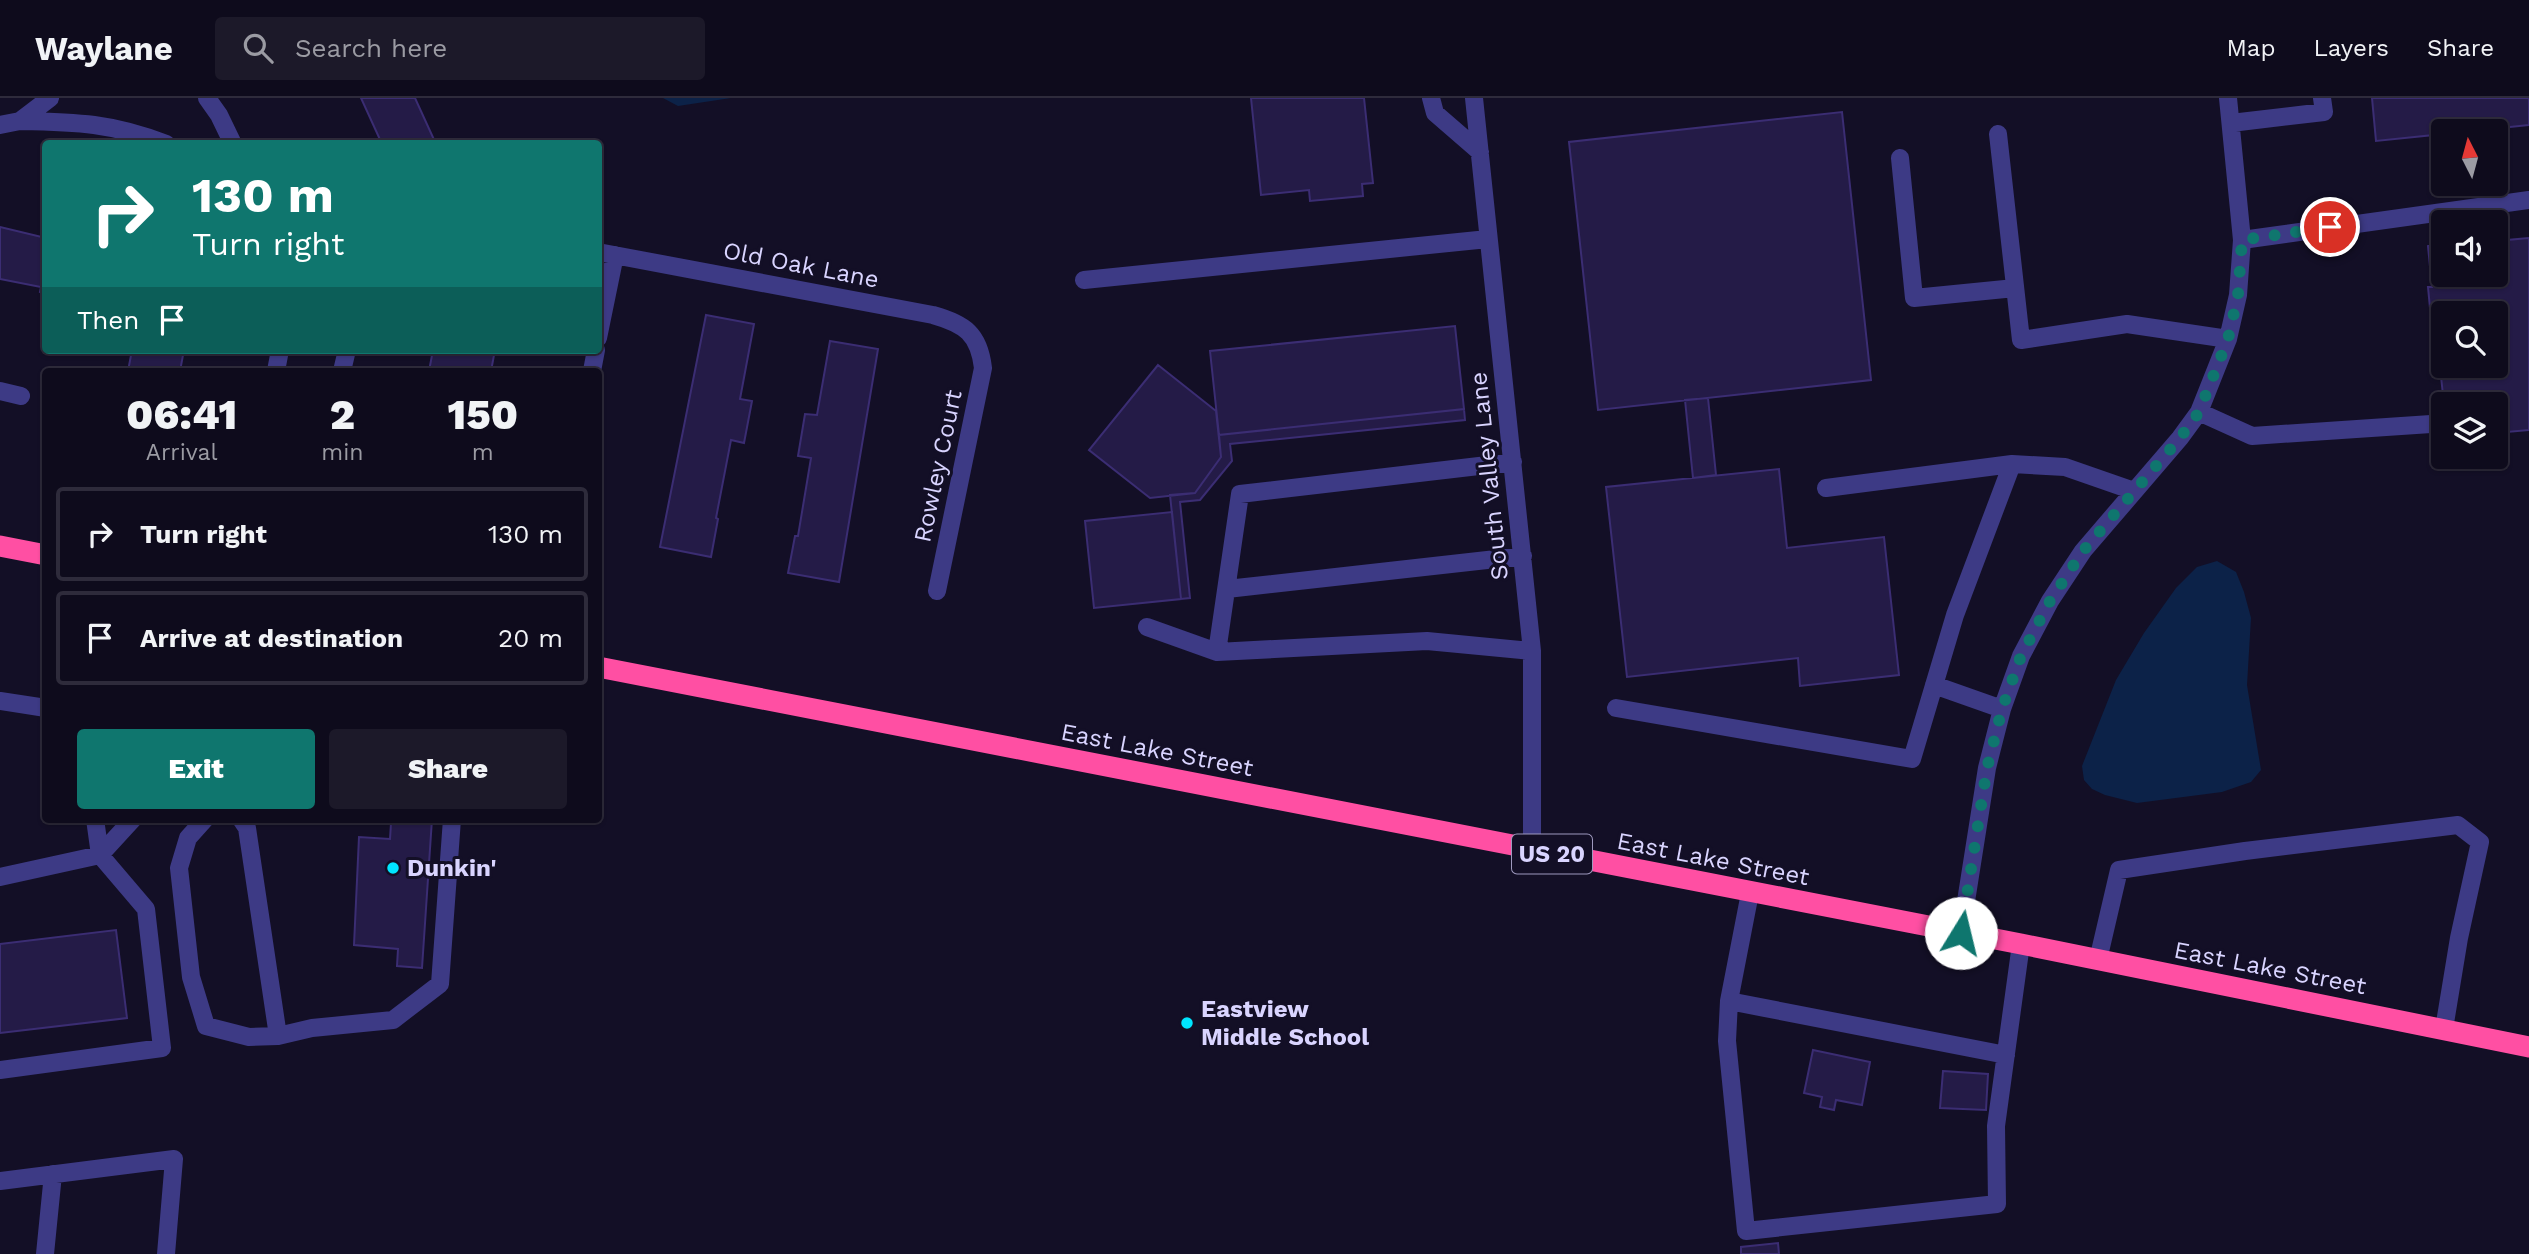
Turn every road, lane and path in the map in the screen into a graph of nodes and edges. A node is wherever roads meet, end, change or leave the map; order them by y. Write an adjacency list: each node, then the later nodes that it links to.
1 (50, 98): 7 (street)
2 (207, 98): 12 (street)
3 (1431, 98): 13 (street)
4 (1474, 98): 13 (street, South Valley Lane)
5 (2228, 98): 8 (street)
6 (2322, 98): 8 (street)
7 (20, 121): 9 (street); 11 (street)
8 (2231, 124): 17 (street)
9 (0, 125)
10 (1998, 134): 20 (street)
11 (156, 140)
12 (231, 140)
13 (1480, 152): 16 (street, South Valley Lane)
14 (1900, 158): 20 (street)
15 (2529, 200): 17 (street)
16 (1488, 239): 19 (street); 28 (street, South Valley Lane)
17 (2242, 240): 22 (street)
18 (607, 253): 21 (street); 23 (street, Old Oak Lane)
19 (1084, 280)
20 (2015, 288): 22 (street)
21 (602, 300)
22 (2228, 339): 26 (street)
23 (981, 350): 36 (street, Rowley Court)
24 (0, 391): 25 (street)
25 (21, 396)
26 (2199, 412): 27 (street); 31 (street)
27 (2431, 424)
28 (1513, 462): 34 (street, South Valley Lane); 35 (street)
29 (2012, 464): 30 (street); 31 (street); 41 (street)
30 (1826, 488)
31 (2134, 491): 45 (street)
32 (0, 546): 33 (highway)
33 (42, 554)
34 (1523, 556): 35 (street); 38 (street, South Valley Lane)
35 (1227, 589): 39 (street)
36 (937, 591)
37 (1147, 627): 39 (street)
38 (1532, 651): 39 (street); 51 (street, South Valley Lane)
39 (1217, 652)
40 (602, 668): 51 (highway, East Lake Street / US 20)
41 (1934, 685): 44 (street); 45 (street)
42 (0, 701): 43 (street)
43 (42, 707)
44 (1616, 708)
45 (2002, 709): 55 (street)
46 (96, 823): 52 (street)
47 (129, 823): 52 (street)
48 (201, 823): 60 (street)
49 (244, 823): 60 (street)
50 (452, 823): 60 (street)
51 (1532, 850): 54 (highway, East Lake Street / US 20)
52 (100, 855): 53 (street); 63 (street)
53 (0, 877)
54 (1750, 893): 55 (highway, East Lake Street / US 20); 58 (street)
55 (1961, 933): 56 (highway, East Lake Street / US 20)
56 (2021, 944): 57 (highway, East Lake Street / US 20); 62 (street)
57 (2098, 960): 59 (highway, East Lake Street / US 20); 59 (street)
58 (1730, 1001): 62 (street); 62 (street)
59 (2444, 1029): 61 (highway, East Lake Street / US 20)
60 (278, 1036)
61 (2529, 1047)
62 (2006, 1055)
63 (0, 1070)
64 (53, 1174): 65 (street); 66 (street); 67 (street)
65 (0, 1181)
66 (45, 1254)
67 (166, 1254)

